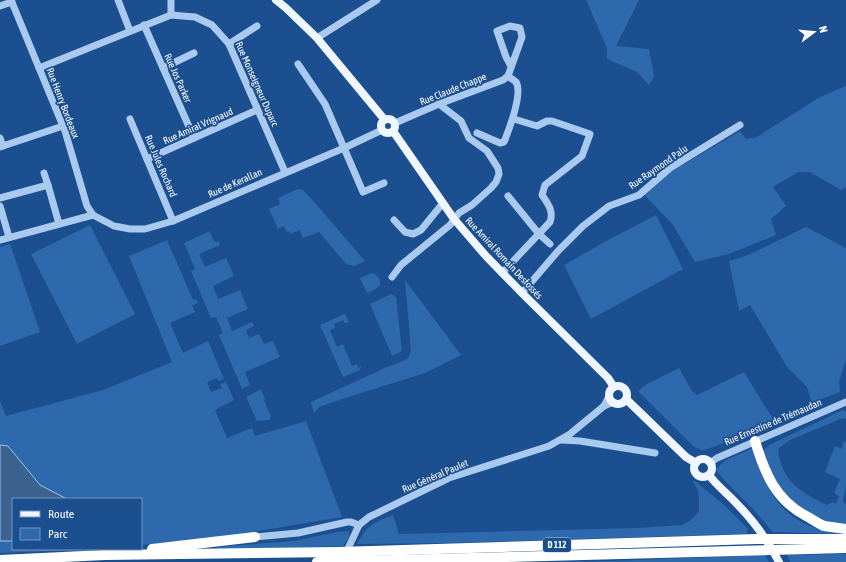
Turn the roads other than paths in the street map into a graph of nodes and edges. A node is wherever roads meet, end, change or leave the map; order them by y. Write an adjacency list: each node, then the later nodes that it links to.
1 (118, 0): 10 (street)
2 (171, 0): 7 (street)
3 (276, 0): 11 (main road)
4 (377, 0): 11 (street)
5 (11, 1): 6 (street); 16 (street, Rue Henry Bordeaux)
6 (0, 6)
7 (171, 15): 8 (street, Rue Monseigneur Duparc); 12 (street, Rue Monseigneur Duparc)
8 (144, 25): 10 (street, Rue Monseigneur Duparc); 17 (street, Rue Jos Parker)
9 (257, 26): 12 (street)
10 (130, 30): 16 (street, Rue Monseigneur Duparc)
11 (317, 38): 22 (main road)
12 (229, 44): 20 (street, Rue Monseigneur Duparc)
13 (194, 53): 17 (street)
14 (298, 64): 32 (street)
15 (511, 66): 15 (street); 18 (street)
16 (39, 68): 25 (street, Rue Henry Bordeaux)
17 (163, 68): 30 (street, Rue Jos Parker)
18 (508, 76): 19 (street, Rue Claude Chappe); 23 (street)
19 (439, 104): 26 (street, Rue Claude Chappe); 43 (street)
20 (257, 110): 30 (street, Rue Amiral Vrignaud); 34 (street, Rue Monseigneur Duparc)
21 (130, 119): 33 (street, Rue Jules Rochard)
22 (384, 119): 26 (main road); 27 (main road)
23 (514, 119): 28 (street); 47 (street)
24 (740, 125): 53 (street, Rue Raymond Palu)
25 (63, 126): 31 (street); 42 (street, Rue Henry Bordeaux)
26 (394, 127): 27 (main road); 40 (main road, Rue Amiral Romain Desfossés)
27 (382, 130): 32 (street, Rue de Kerallan)
28 (477, 133)
29 (0, 138): 31 (street)
30 (194, 138): 33 (street, Rue Amiral Vrignaud)
31 (2, 147)
32 (344, 148): 34 (street, Rue de Kerallan); 36 (street)
33 (147, 159): 44 (street, Rue Jules Rochard)
34 (285, 172): 44 (street, Rue de Kerallan)
35 (44, 173): 37 (street)
36 (384, 183)
37 (48, 185): 39 (street); 46 (street)
38 (508, 196): 47 (street)
39 (0, 198)
40 (443, 203): 43 (main road, Rue Amiral Romain Desfossés); 45 (street)
41 (0, 206): 48 (street)
42 (92, 215): 44 (street, Rue de Kerallan); 46 (street)
43 (454, 219): 51 (main road, Rue Amiral Romain Desfossés); 52 (street)
44 (173, 220)
45 (394, 220)
46 (58, 224): 48 (street)
47 (539, 234): 50 (street); 51 (street)
48 (9, 237): 49 (street)
49 (0, 240)
50 (550, 244)
51 (502, 273): 53 (main road, Rue Amiral Romain Desfossés)
52 (392, 277)
53 (522, 293): 54 (main road, Rue Amiral Romain Desfossés)
54 (614, 387): 55 (main road); 56 (main road)
55 (626, 398): 56 (main road); 61 (main road)
56 (611, 399): 58 (street, Rue Général Paulet)
57 (846, 402): 59 (street, Rue Ernestine de Trémaudan)
58 (561, 440): 60 (street, Rue Général Paulet); 64 (street, Rue Général Paulet)
59 (755, 441): 62 (street, Rue Ernestine de Trémaudan); 65 (highway)
60 (655, 453)
61 (696, 463): 62 (main road); 63 (main road)
62 (710, 463): 63 (main road)
63 (709, 475): 73 (main road)
64 (359, 525): 66 (street); 72 (street, Rue Général Paulet)
65 (846, 529)
66 (255, 537): 69 (highway)
67 (846, 539): 69 (highway, D 112)
68 (846, 548): 71 (highway, D 112)
69 (105, 555): 70 (highway, D 112)
70 (0, 560)
71 (317, 562)
72 (342, 562)
73 (779, 562)

